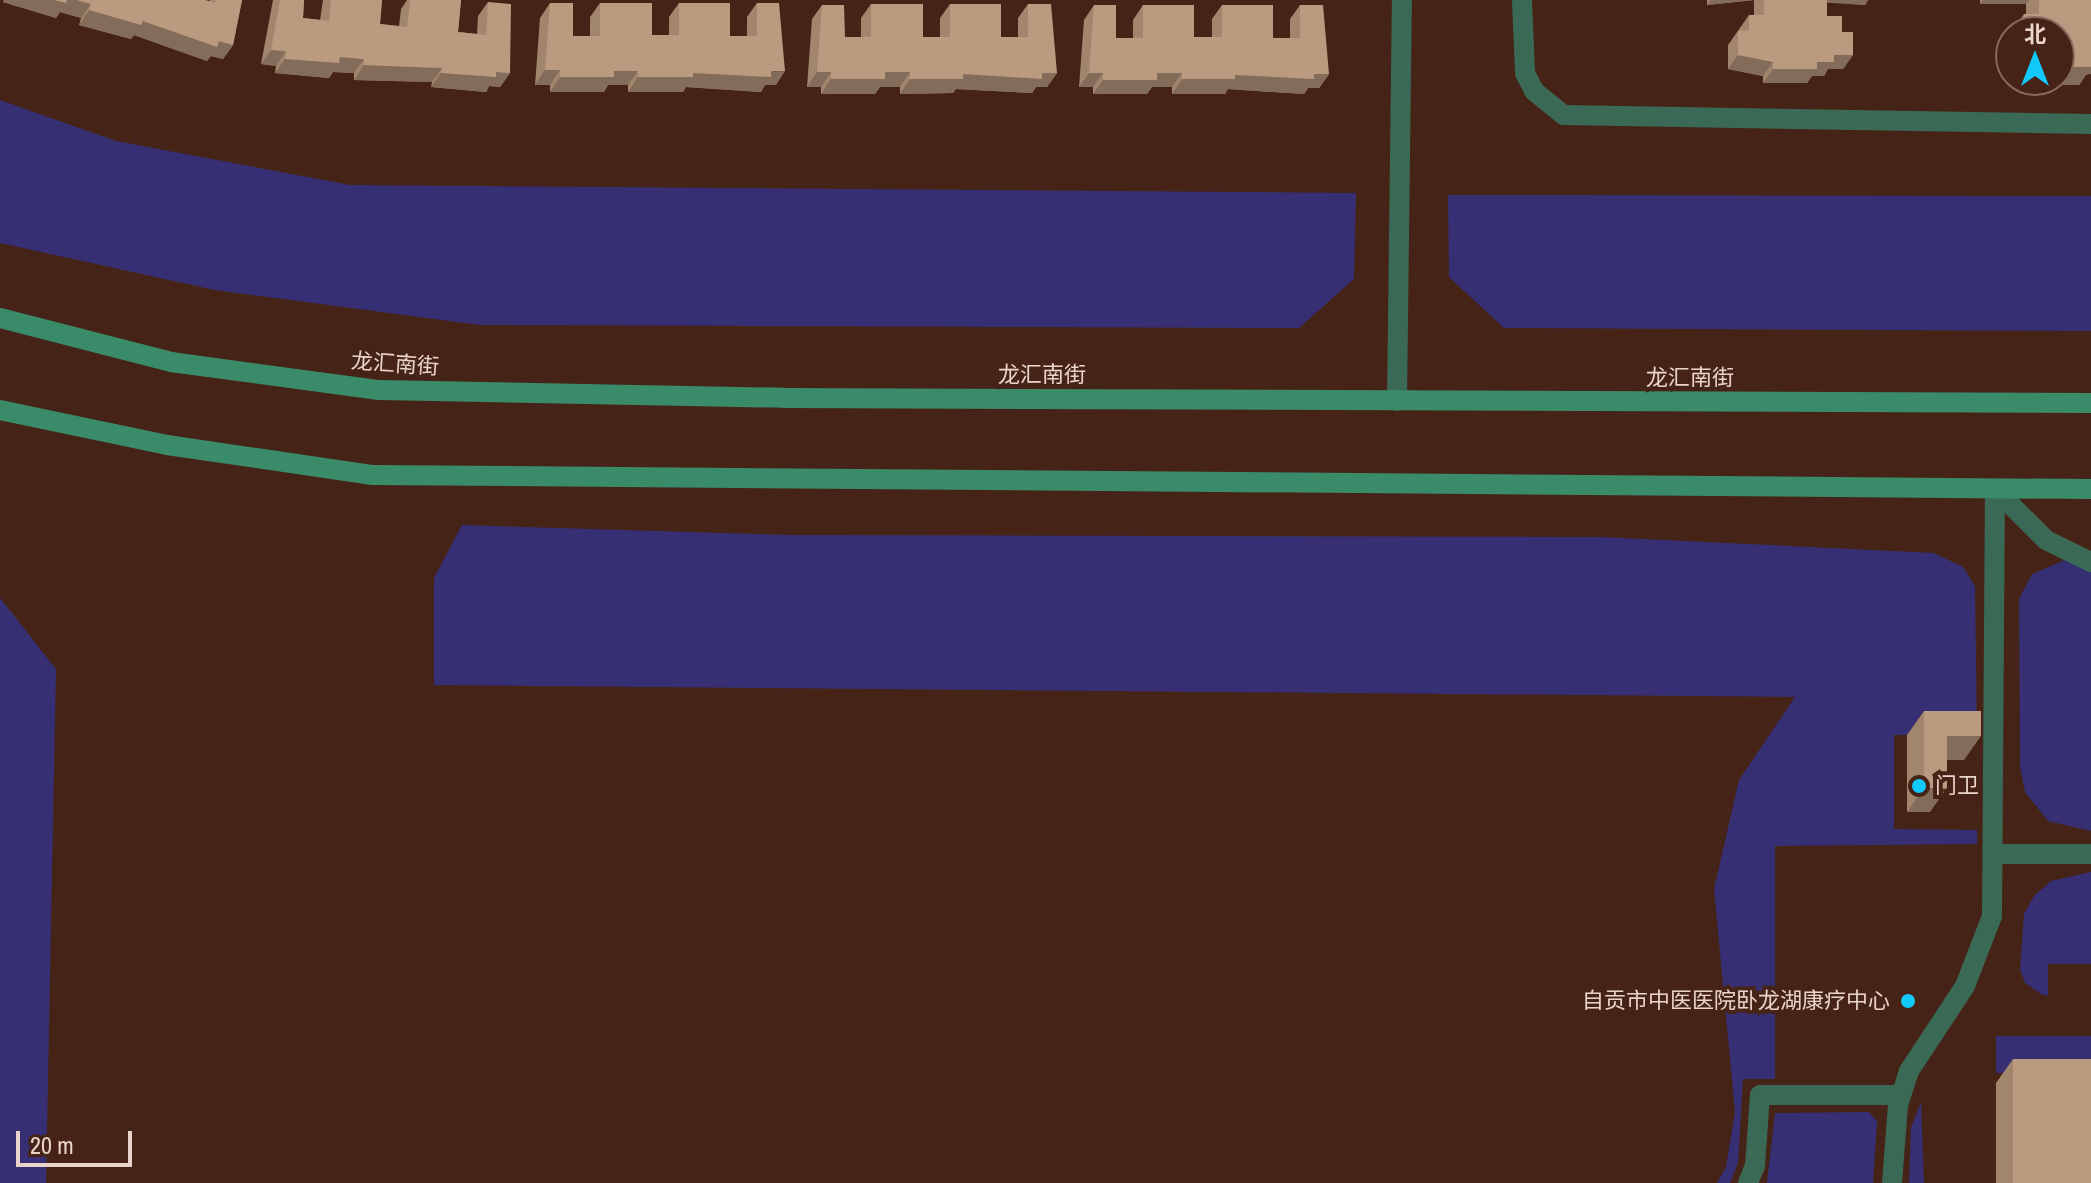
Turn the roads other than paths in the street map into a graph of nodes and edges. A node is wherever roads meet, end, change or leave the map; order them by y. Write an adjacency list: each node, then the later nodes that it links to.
1 (1402, 0): 5 (street)
2 (1522, 0): 3 (street)
3 (2091, 124)
4 (0, 318): 5 (main road, 龙汇南街)
5 (1397, 401): 6 (main road, 龙汇南街)
6 (2091, 403)
7 (0, 410): 8 (main road)
8 (1995, 489): 9 (main road); 10 (street); 11 (street)
9 (2091, 489)
10 (2091, 562)
11 (1996, 854): 12 (street); 13 (street)
12 (2091, 854)
13 (1901, 1095): 14 (street); 15 (street)
14 (1748, 1183)
15 (1892, 1183)

